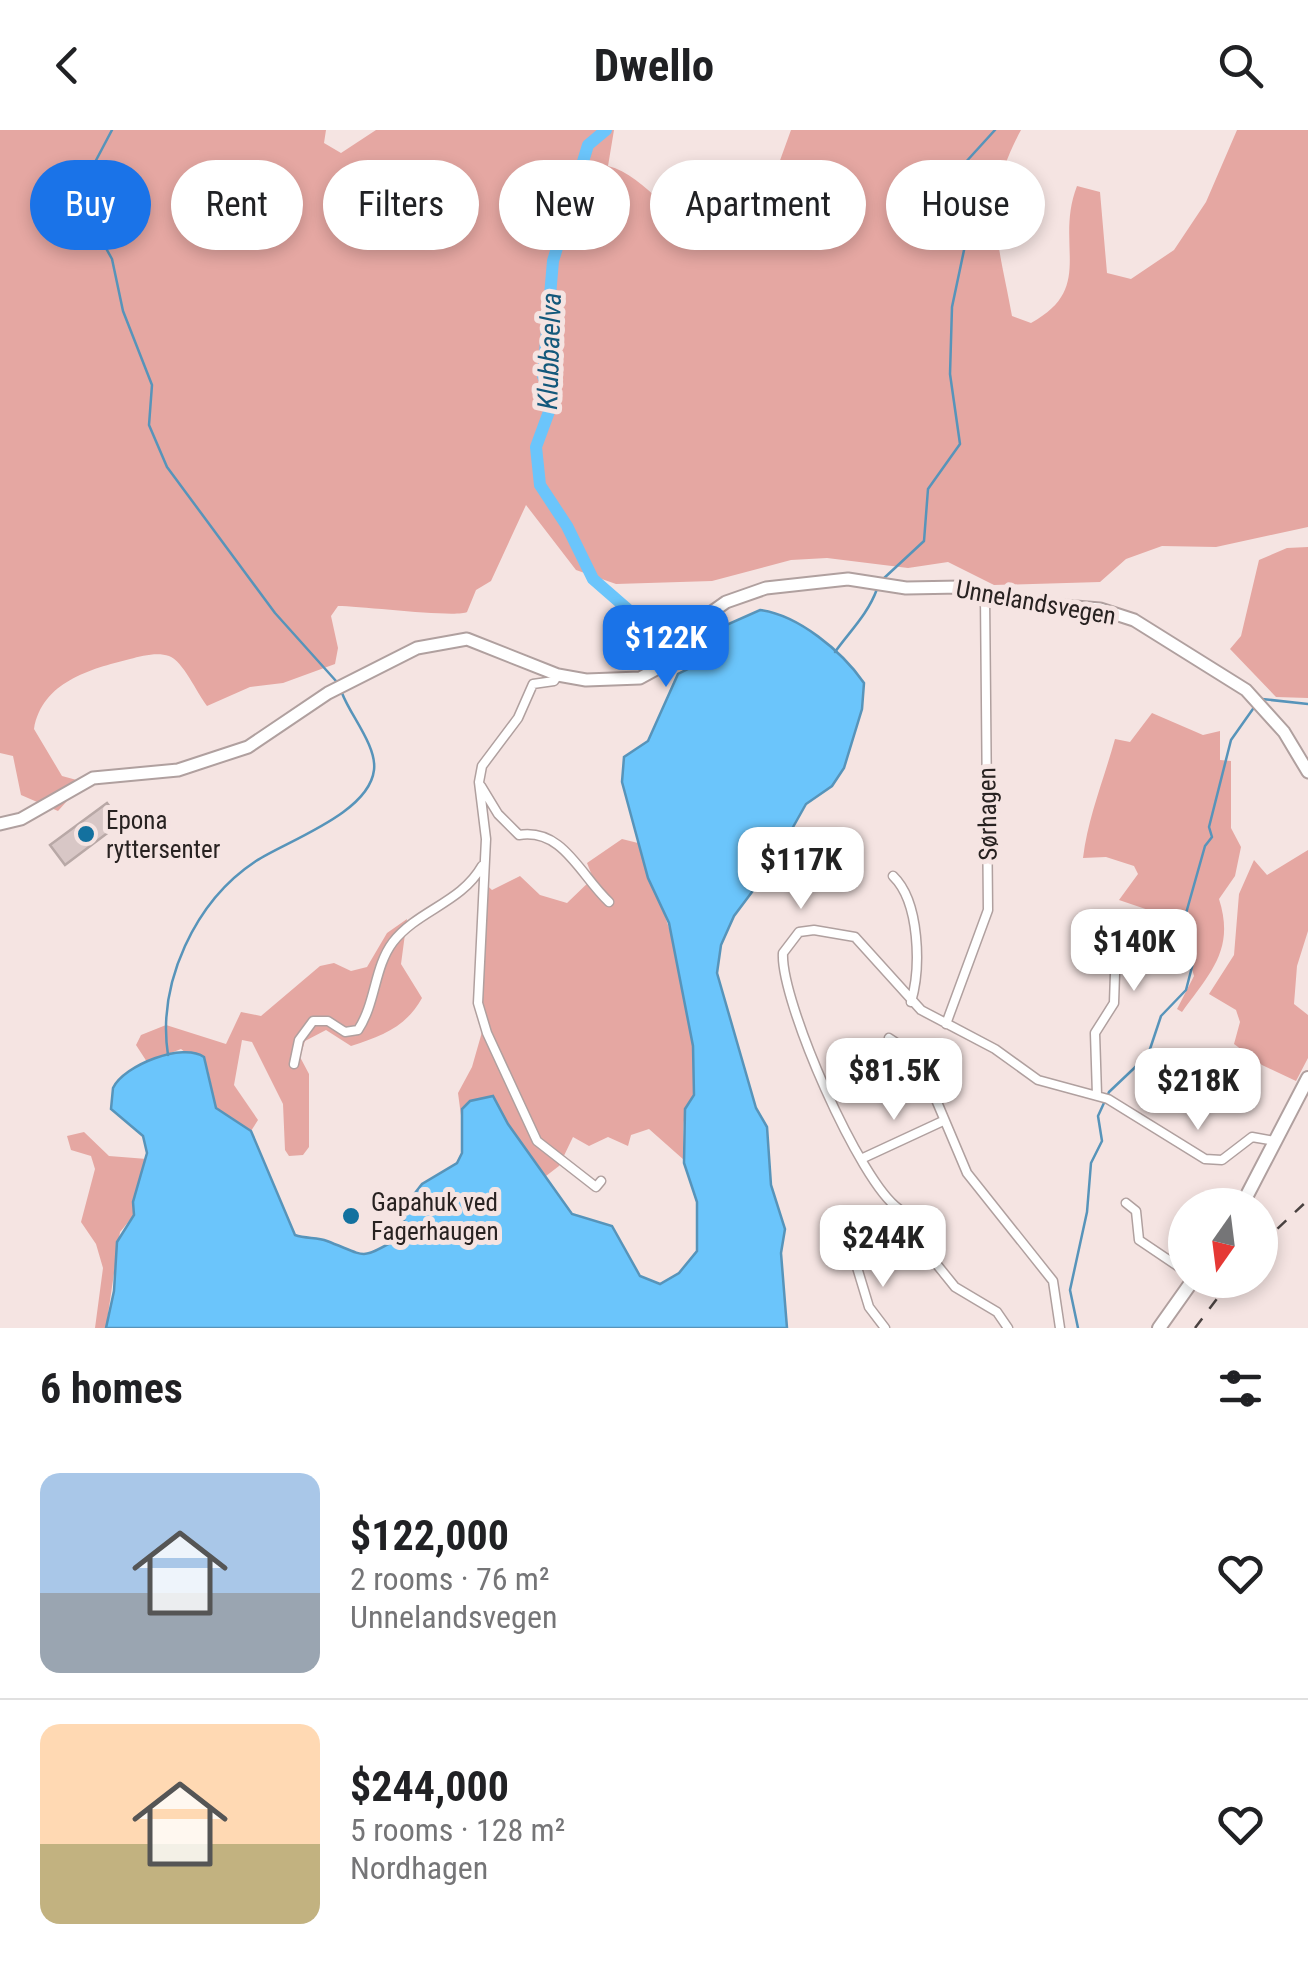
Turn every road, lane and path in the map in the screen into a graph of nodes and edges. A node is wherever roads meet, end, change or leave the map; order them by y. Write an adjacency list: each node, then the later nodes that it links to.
1 (985, 596): 2 (main road, Unnelandsvegen); 3 (main road, Unnelandsvegen); 11 (street, Sørhagen)
2 (558, 675): 4 (street); 5 (main road, Unnelandsvegen)
3 (1308, 772)
4 (479, 782): 6 (street); 8 (street)
5 (0, 824)
6 (484, 862): 13 (street); 19 (street)
7 (894, 876): 10 (street)
8 (609, 902)
9 (1092, 925): 15 (street)
10 (911, 1002): 11 (street); 18 (street)
11 (946, 1024): 15 (street)
12 (889, 1038): 16 (street)
13 (294, 1064)
14 (1308, 1078): 17 (main road)
15 (1102, 1097): 17 (street)
16 (943, 1121): 18 (street); 29 (street)
17 (1275, 1141): 20 (main road)
18 (861, 1159): 22 (street)
19 (601, 1181)
20 (1251, 1188)
21 (1126, 1203): 23 (street)
22 (899, 1209)
23 (1168, 1259)
24 (934, 1261): 28 (street)
25 (856, 1264): 27 (street)
26 (1180, 1298): 30 (main road)
27 (885, 1328)
28 (1008, 1328)
29 (1060, 1328)
30 (1159, 1328)

